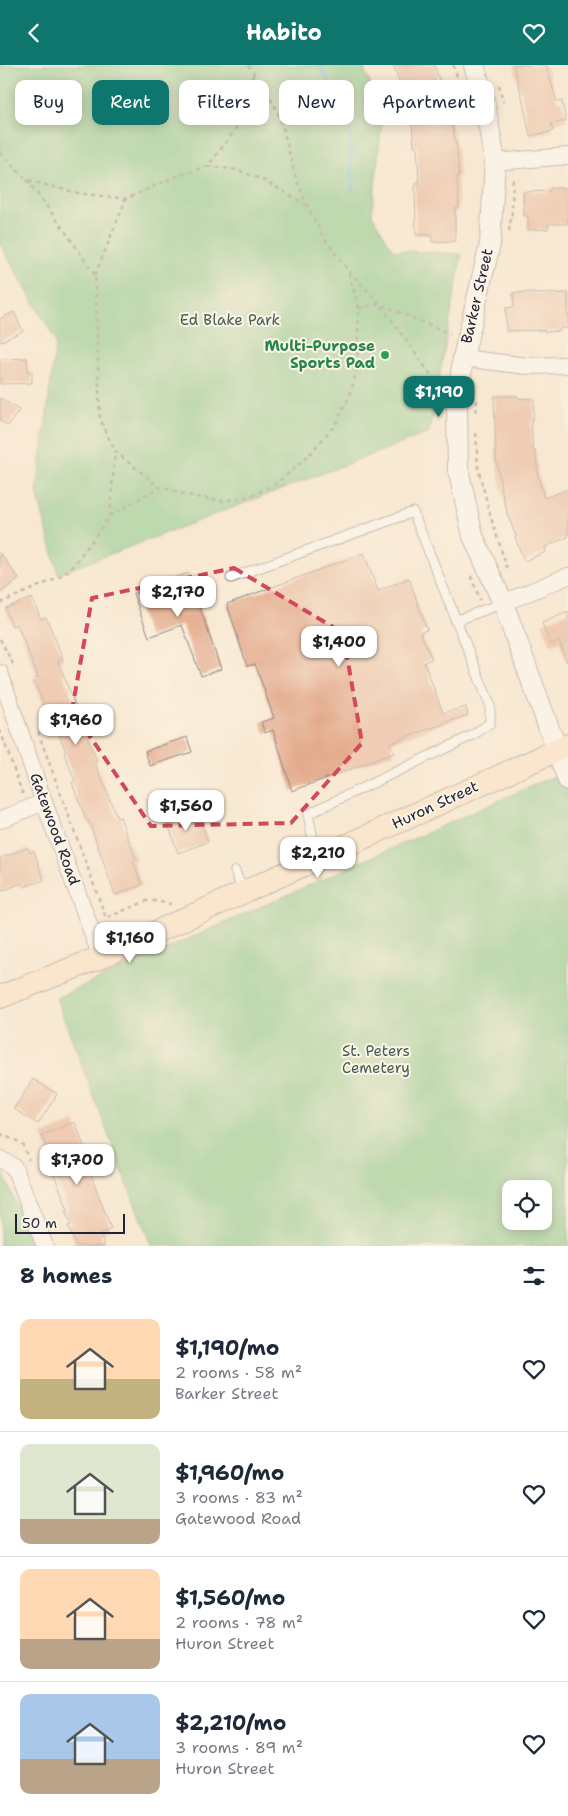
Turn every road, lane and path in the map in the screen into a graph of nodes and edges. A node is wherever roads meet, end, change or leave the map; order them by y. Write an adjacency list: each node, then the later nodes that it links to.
1 (248, 65): 3 (path)
2 (474, 65): 8 (street, Barker Street)
3 (253, 72): 9 (path); 12 (path)
4 (497, 80): 5 (path)
5 (504, 105)
6 (0, 153): 10 (path)
7 (568, 156): 8 (street)
8 (503, 161): 13 (path); 19 (street, Barker Street)
9 (208, 166): 11 (path); 12 (path)
10 (26, 180): 11 (path); 15 (path)
11 (126, 199): 15 (path)
12 (306, 204): 14 (path)
13 (508, 239)
14 (348, 270): 16 (path); 17 (path)
15 (95, 275): 27 (path)
16 (380, 304): 17 (path); 18 (path); 23 (path)
17 (359, 309): 21 (path)
18 (450, 334)
19 (463, 358): 20 (street); 32 (street, Barker Street)
20 (568, 365)
21 (357, 369): 22 (path); 28 (path)
22 (369, 369)
23 (441, 389)
24 (477, 391): 25 (path)
25 (475, 417)
26 (476, 426): 32 (path)
27 (115, 451): 28 (path); 29 (path)
28 (159, 487): 29 (path)
29 (110, 516): 33 (path)
30 (568, 576): 32 (street)
31 (231, 578): 34 (lane)
32 (510, 600): 34 (lane); 39 (street, Barker Street)
33 (0, 603)
34 (455, 621): 44 (lane)
35 (0, 639): 36 (path)
36 (6, 668): 42 (street, Gatewood Road)
37 (36, 727): 47 (path)
38 (0, 730): 41 (path)
39 (562, 747): 40 (street, Barker Street); 46 (main road, Huron Street)
40 (568, 780)
41 (23, 796)
42 (44, 802): 43 (street); 48 (street, Gatewood Road)
43 (0, 820)
44 (313, 839)
45 (235, 871): 46 (lane)
46 (243, 892): 48 (main road, Huron Street)
47 (178, 905)
48 (101, 957): 49 (main road, Huron Street)
49 (0, 997)
50 (0, 1159): 51 (street)
51 (44, 1246)

